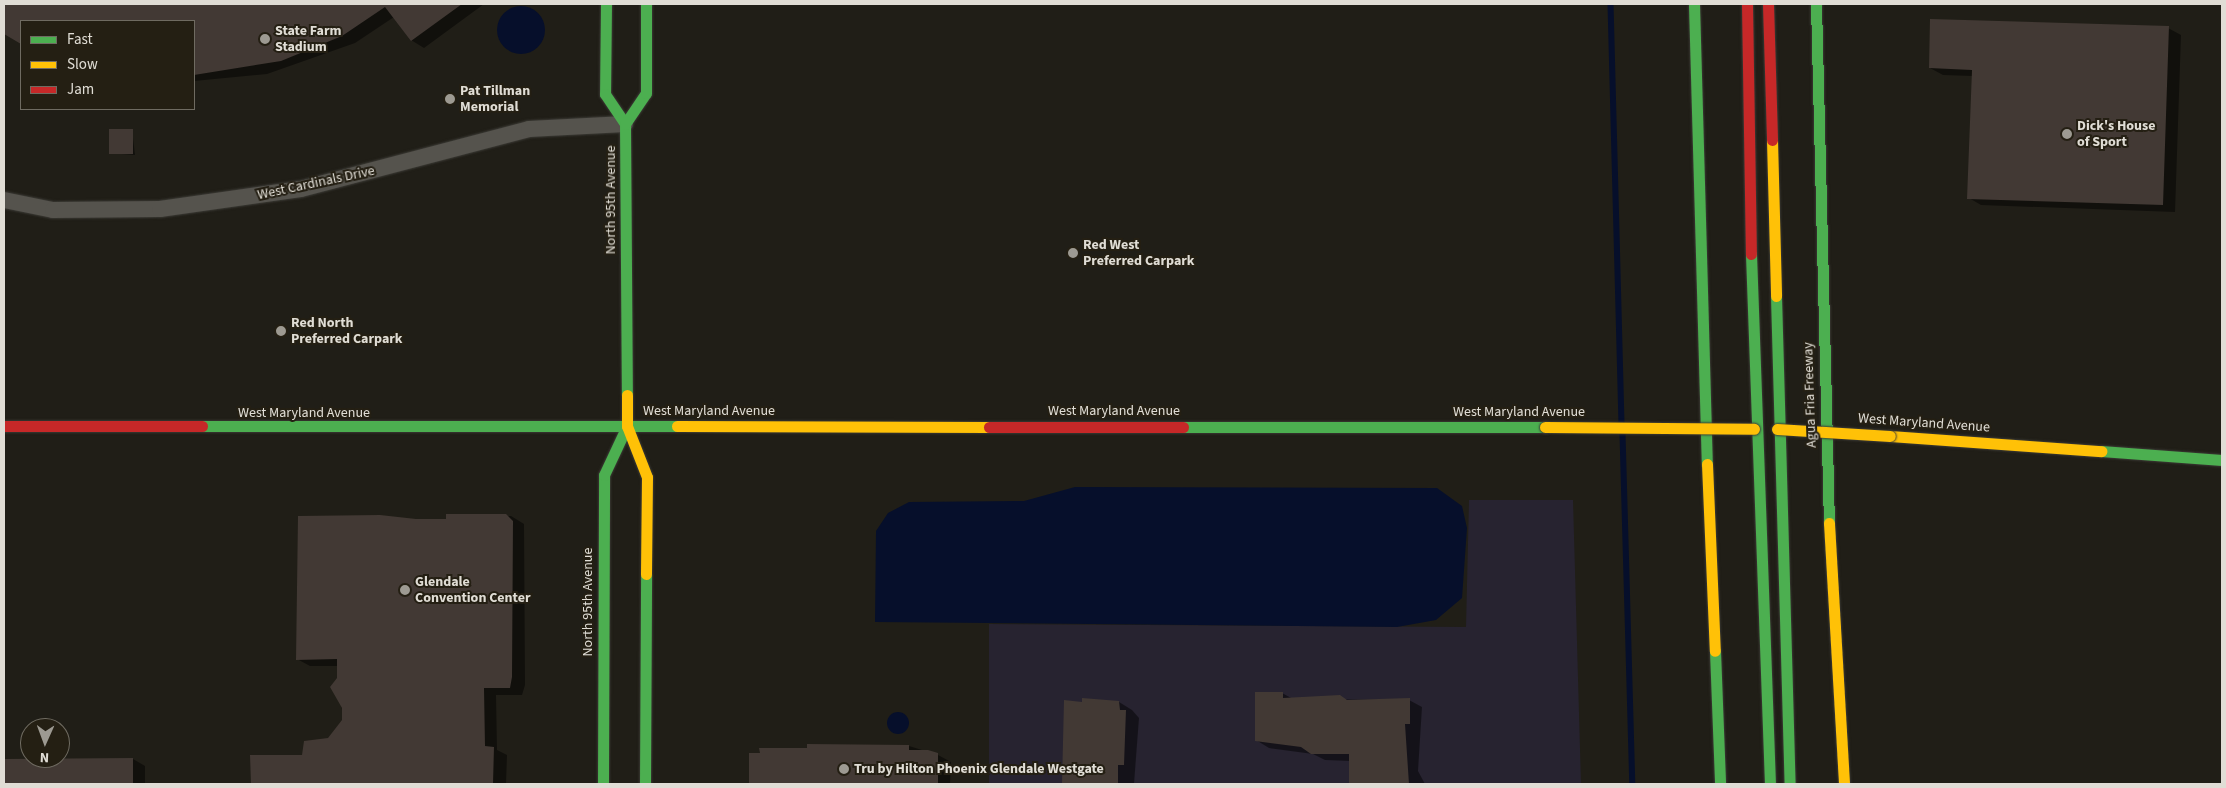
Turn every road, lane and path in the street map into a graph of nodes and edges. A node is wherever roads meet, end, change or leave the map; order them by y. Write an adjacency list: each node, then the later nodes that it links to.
1 (606, 4): 7 (main road)
2 (646, 4): 7 (main road)
3 (1694, 4): 16 (main road)
4 (1747, 4): 11 (main road)
5 (1768, 4): 12 (main road)
6 (1816, 4): 19 (main road, Agua Fria Freeway)
7 (625, 124): 8 (street, West Cardinals Drive); 10 (main road, North 95th Avenue)
8 (4, 200)
9 (4, 426): 10 (main road, West Maryland Avenue)
10 (627, 426): 11 (main road, West Maryland Avenue, bridge); 14 (main road, North 95th Avenue); 15 (main road, North 95th Avenue)
11 (1754, 429): 12 (main road, West Maryland Avenue); 17 (main road)
12 (1777, 429): 13 (main road, West Maryland Avenue, bridge); 18 (main road)
13 (2222, 460)
14 (603, 784)
15 (645, 784)
16 (1720, 784)
17 (1770, 784)
18 (1790, 784)
19 (1844, 784)

